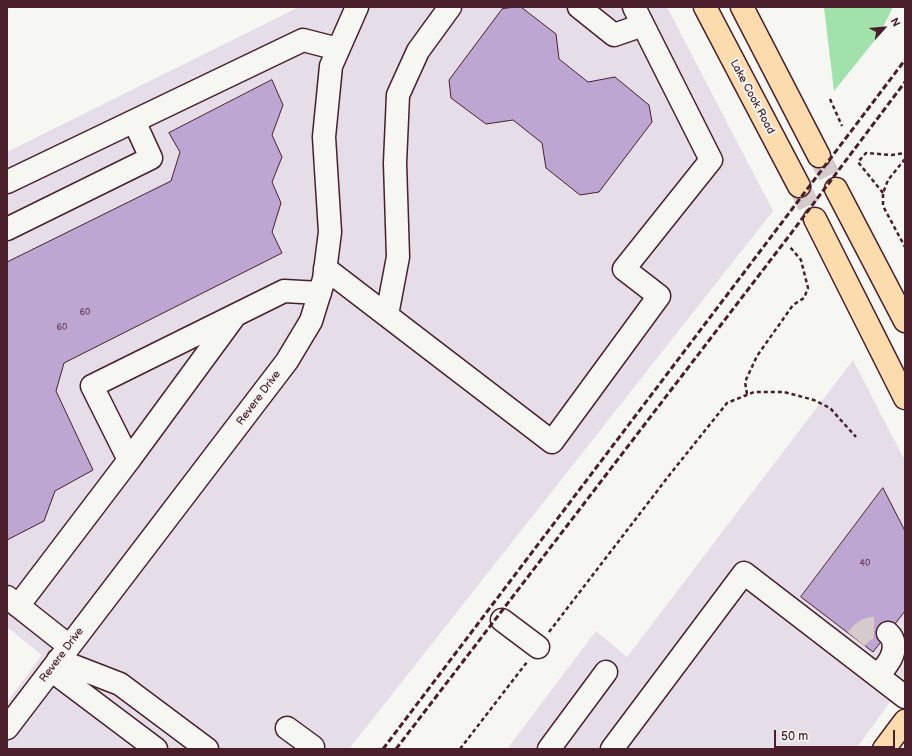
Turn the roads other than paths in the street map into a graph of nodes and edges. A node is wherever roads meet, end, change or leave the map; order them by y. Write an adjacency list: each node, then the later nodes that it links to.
1 (357, 7): 7 (street, Revere Drive)
2 (450, 7): 18 (street)
3 (579, 7): 6 (street)
4 (705, 7): 11 (main road, Lake Cook Road)
5 (742, 7): 9 (main road)
6 (639, 16): 18 (street)
7 (338, 49): 8 (street); 15 (street, Revere Drive)
8 (134, 121): 10 (street); 14 (street)
9 (819, 156)
10 (7, 182)
11 (799, 186)
12 (836, 189): 19 (main road)
13 (815, 220): 20 (main road)
14 (7, 229)
15 (326, 268): 16 (street, Revere Drive); 18 (street)
16 (320, 293): 17 (street); 26 (street, Revere Drive)
17 (236, 314): 21 (street); 21 (street)
18 (387, 315)
19 (905, 321)
20 (905, 398)
21 (129, 460): 22 (street)
22 (13, 601): 26 (street)
23 (502, 620): 25 (street)
24 (888, 633): 28 (street)
25 (538, 647)
26 (60, 659): 31 (street, Revere Drive); 33 (street); 34 (street)
27 (606, 672): 36 (street)
28 (878, 676): 29 (street); 37 (street)
29 (905, 697)
30 (905, 722): 38 (main road)
31 (7, 728)
32 (287, 728): 35 (street)
33 (156, 749)
34 (207, 749)
35 (312, 749)
36 (549, 749)
37 (612, 749)
38 (884, 749)

